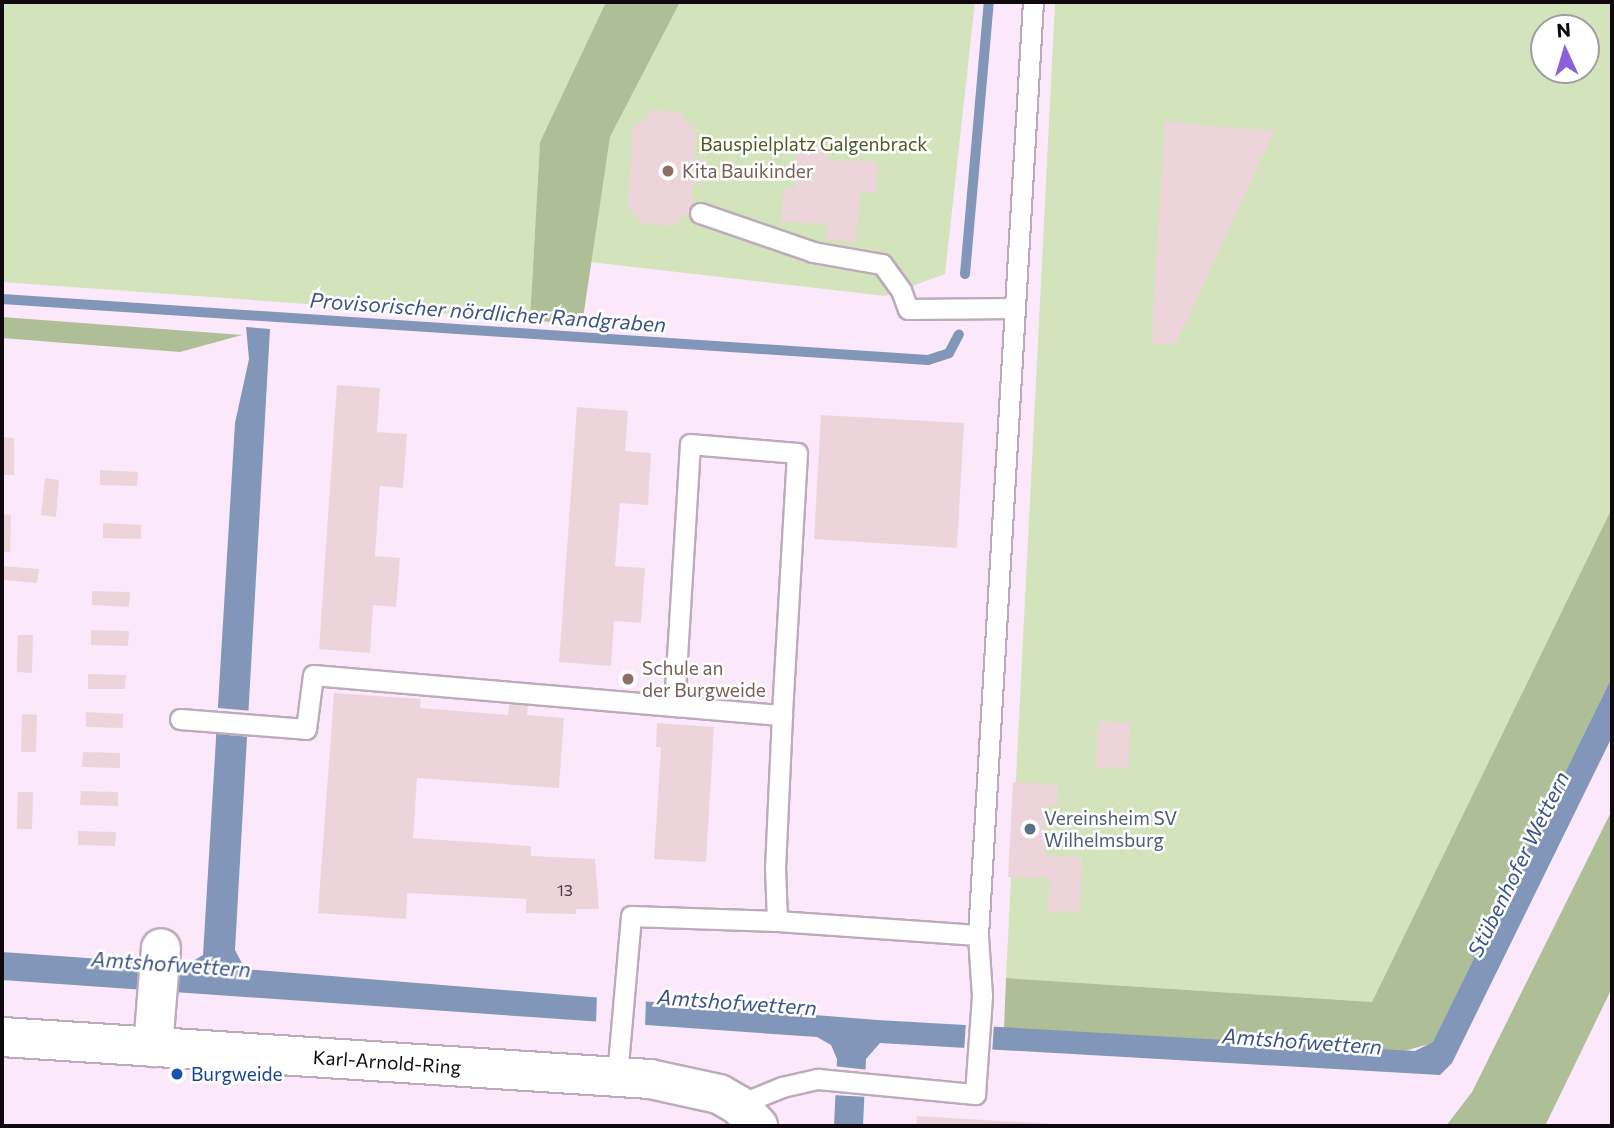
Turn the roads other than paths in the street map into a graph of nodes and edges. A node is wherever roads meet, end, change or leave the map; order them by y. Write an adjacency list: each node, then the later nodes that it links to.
1 (1033, 2): 3 (lane)
2 (700, 213): 3 (lane)
3 (1014, 308): 8 (lane)
4 (674, 706): 5 (lane); 5 (lane); 6 (lane)
5 (782, 715): 7 (lane)
6 (180, 719)
7 (777, 921): 8 (lane); 12 (lane)
8 (978, 935): 13 (lane)
9 (161, 948): 11 (street)
10 (2, 1037): 11 (street, Karl-Arnold-Ring)
11 (153, 1047): 12 (street, Karl-Arnold-Ring)
12 (617, 1077): 13 (street, Karl-Arnold-Ring)
13 (748, 1116)

